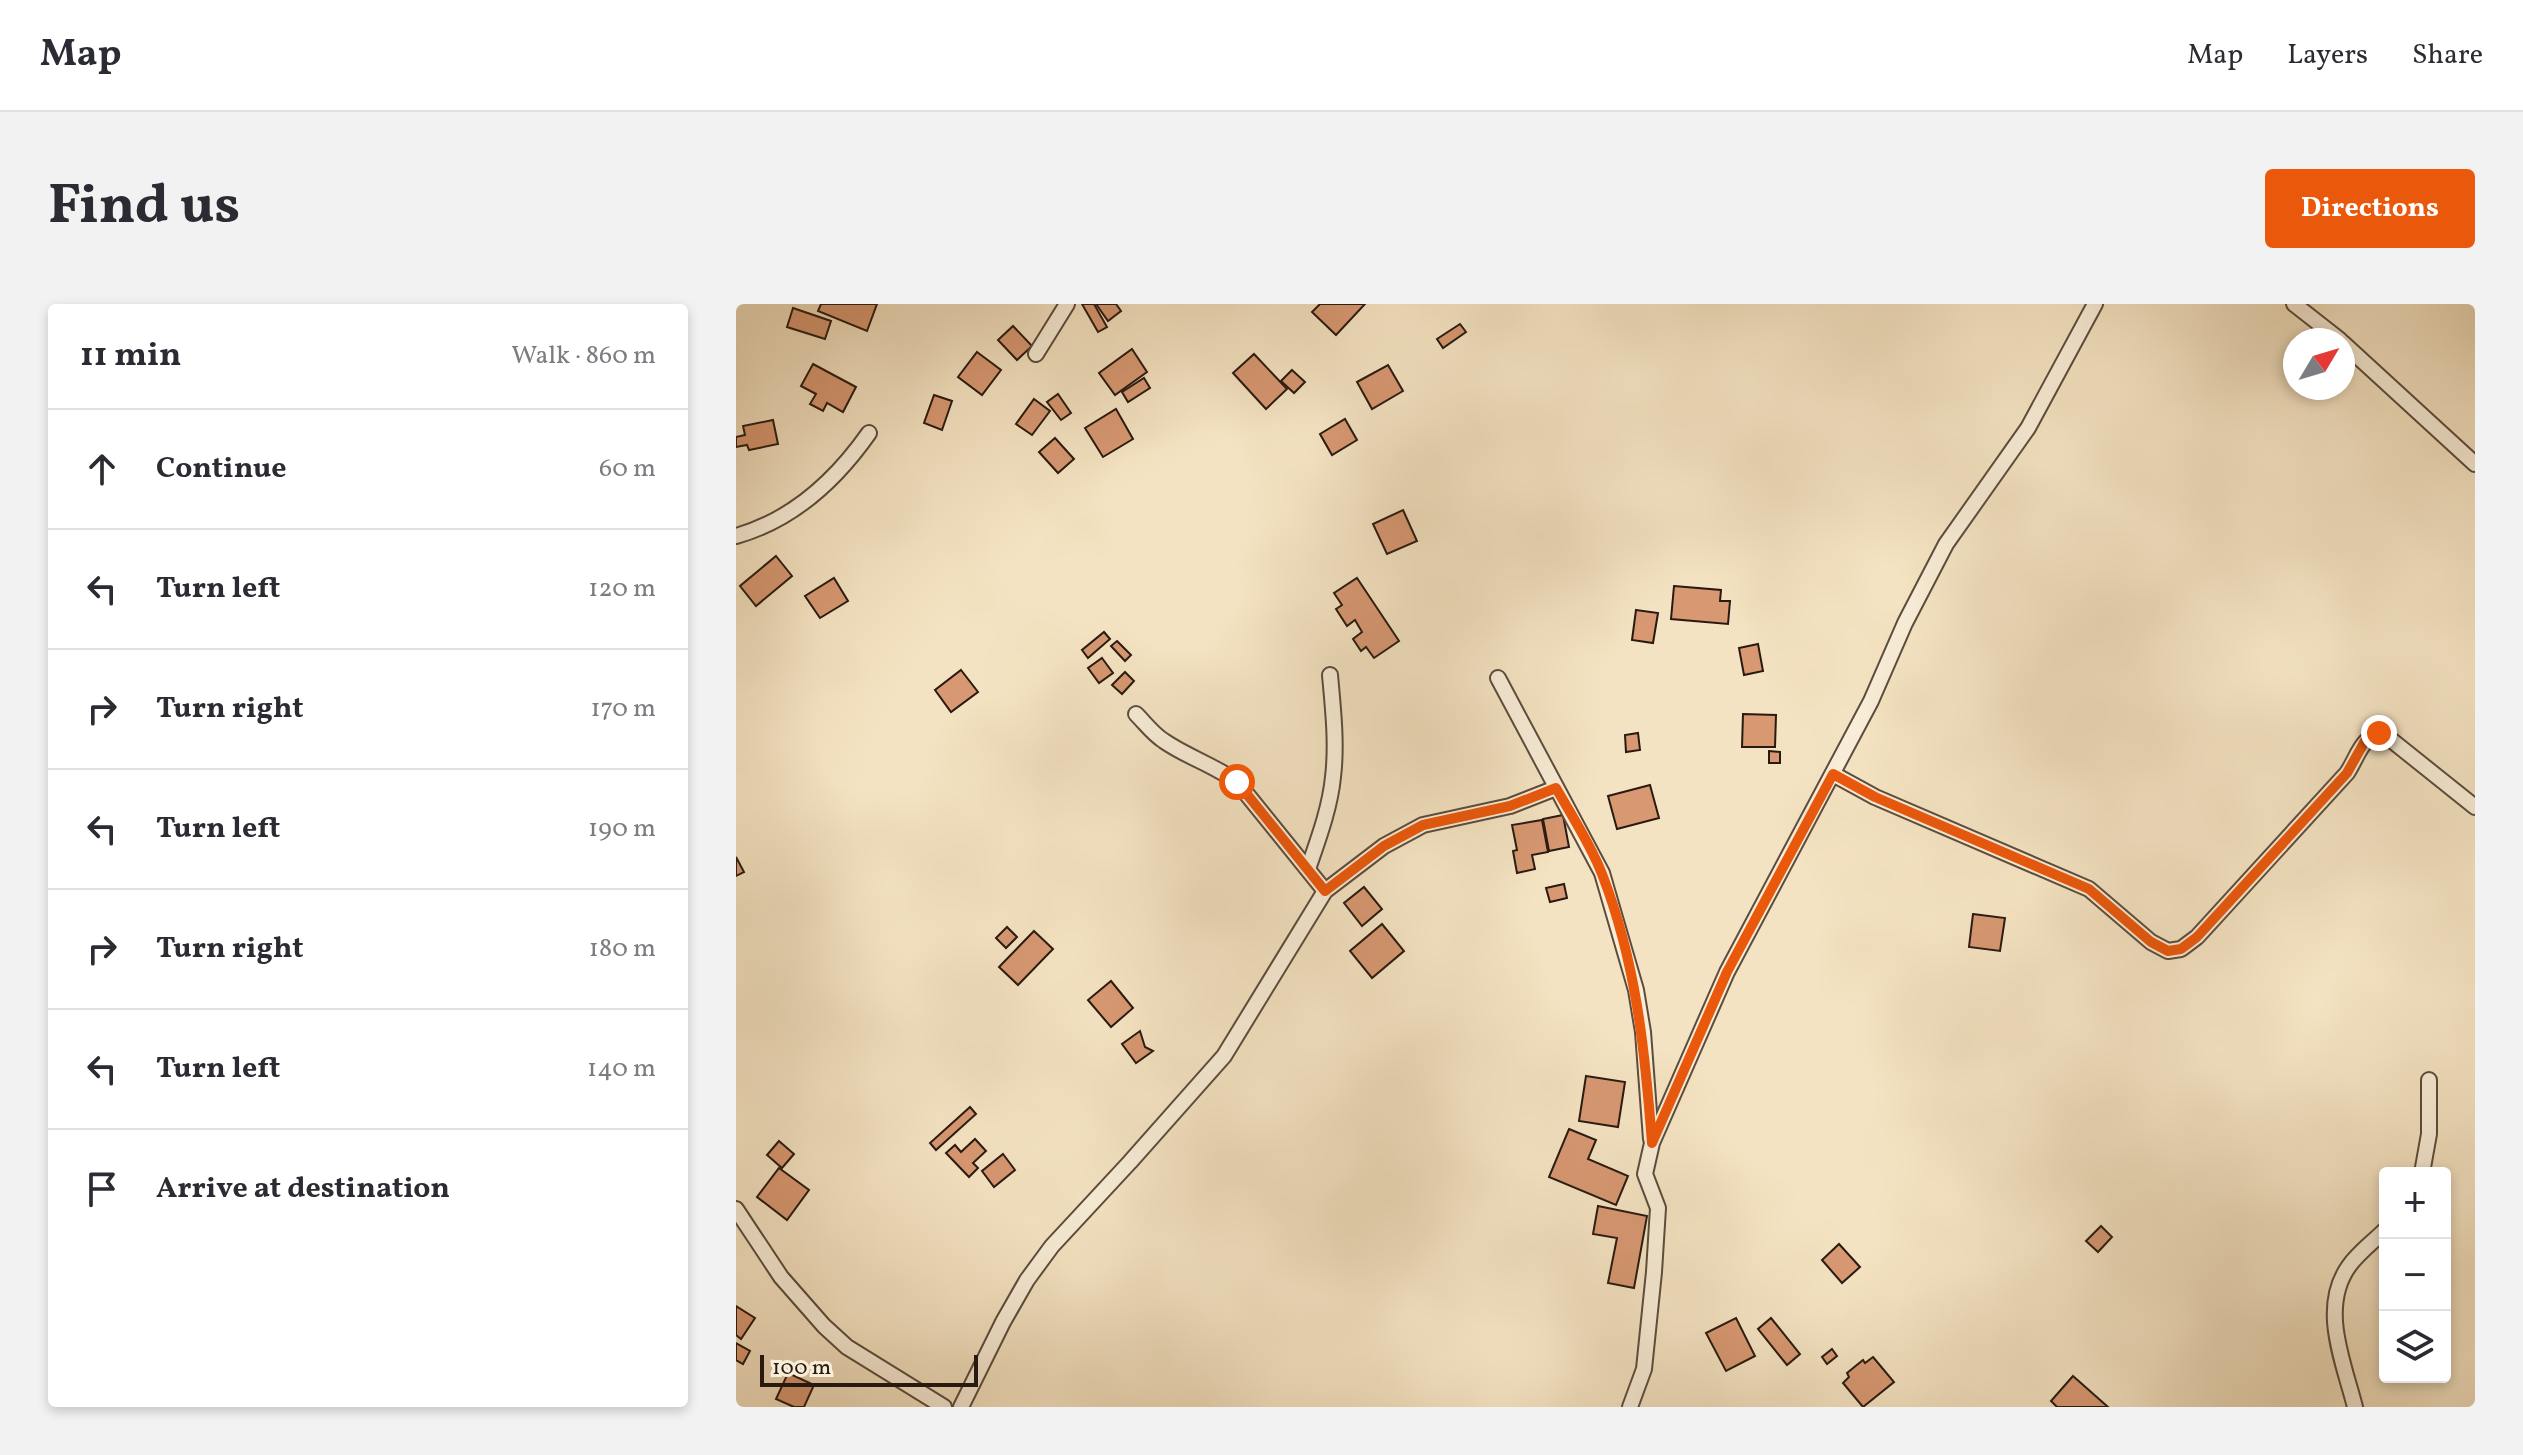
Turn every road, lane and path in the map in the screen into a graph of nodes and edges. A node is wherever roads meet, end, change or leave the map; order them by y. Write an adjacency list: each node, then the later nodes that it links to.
1 (1067, 304): 5 (street)
2 (2095, 304): 13 (street)
3 (2294, 304): 4 (street)
4 (2326, 328)
5 (1036, 354)
6 (2355, 354): 8 (street)
7 (869, 433): 9 (street)
8 (2475, 464)
9 (736, 536)
10 (1330, 675): 16 (street)
11 (1498, 678): 14 (street)
12 (1136, 714): 16 (street)
13 (1833, 774): 15 (street); 19 (street)
14 (1556, 788): 17 (street); 19 (street)
15 (2475, 807)
16 (1308, 869): 17 (street)
17 (1325, 891): 24 (street)
18 (2429, 1080): 20 (street)
19 (1652, 1143): 25 (street)
20 (2423, 1167)
21 (736, 1209): 23 (street)
22 (2379, 1236): 26 (street)
23 (944, 1407)
24 (961, 1407)
25 (1630, 1407)
26 (2355, 1407)

